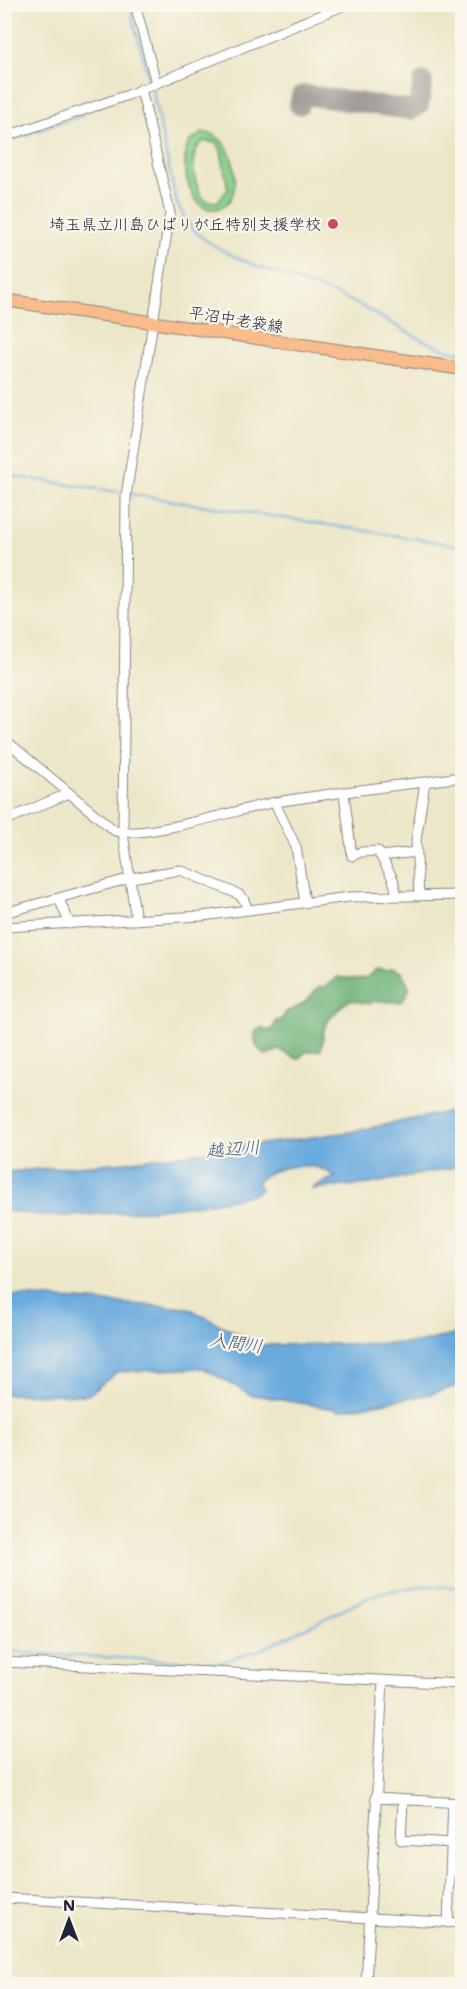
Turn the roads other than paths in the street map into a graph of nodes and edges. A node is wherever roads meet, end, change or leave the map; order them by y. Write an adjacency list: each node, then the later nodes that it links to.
1 (135, 4): 3 (street)
2 (347, 4): 3 (street)
3 (156, 83): 4 (street)
4 (141, 89): 5 (street); 7 (street)
5 (4, 137)
6 (4, 300): 7 (main road, 平沼中老袋線)
7 (152, 323): 8 (main road, 平沼中老袋線); 16 (street)
8 (462, 369)
9 (4, 739): 12 (street)
10 (462, 777): 11 (street)
11 (425, 782): 13 (street); 17 (street)
12 (69, 793): 15 (street); 16 (street)
13 (344, 793): 14 (street); 18 (street)
14 (275, 802): 16 (street); 24 (street)
15 (4, 821)
16 (123, 833): 19 (street)
17 (417, 852): 18 (street); 21 (street)
18 (380, 856): 20 (street)
19 (131, 878): 23 (street); 25 (street); 27 (street)
20 (398, 895): 21 (street); 24 (street)
21 (418, 895): 22 (street)
22 (462, 895)
23 (59, 899): 26 (street); 28 (street)
24 (305, 902): 25 (street)
25 (247, 908): 27 (street)
26 (4, 912)
27 (136, 920): 28 (street)
28 (70, 924): 29 (street)
29 (4, 927)
30 (4, 1662): 31 (street)
31 (383, 1681): 32 (street); 33 (street)
32 (462, 1684)
33 (375, 1798): 34 (street); 38 (street)
34 (403, 1800): 35 (street); 36 (street)
35 (458, 1803): 36 (street)
36 (452, 1843): 39 (street)
37 (4, 1898): 38 (street)
38 (368, 1919): 39 (street); 41 (street)
39 (448, 1923): 40 (street)
40 (462, 1923)
41 (366, 1984)

